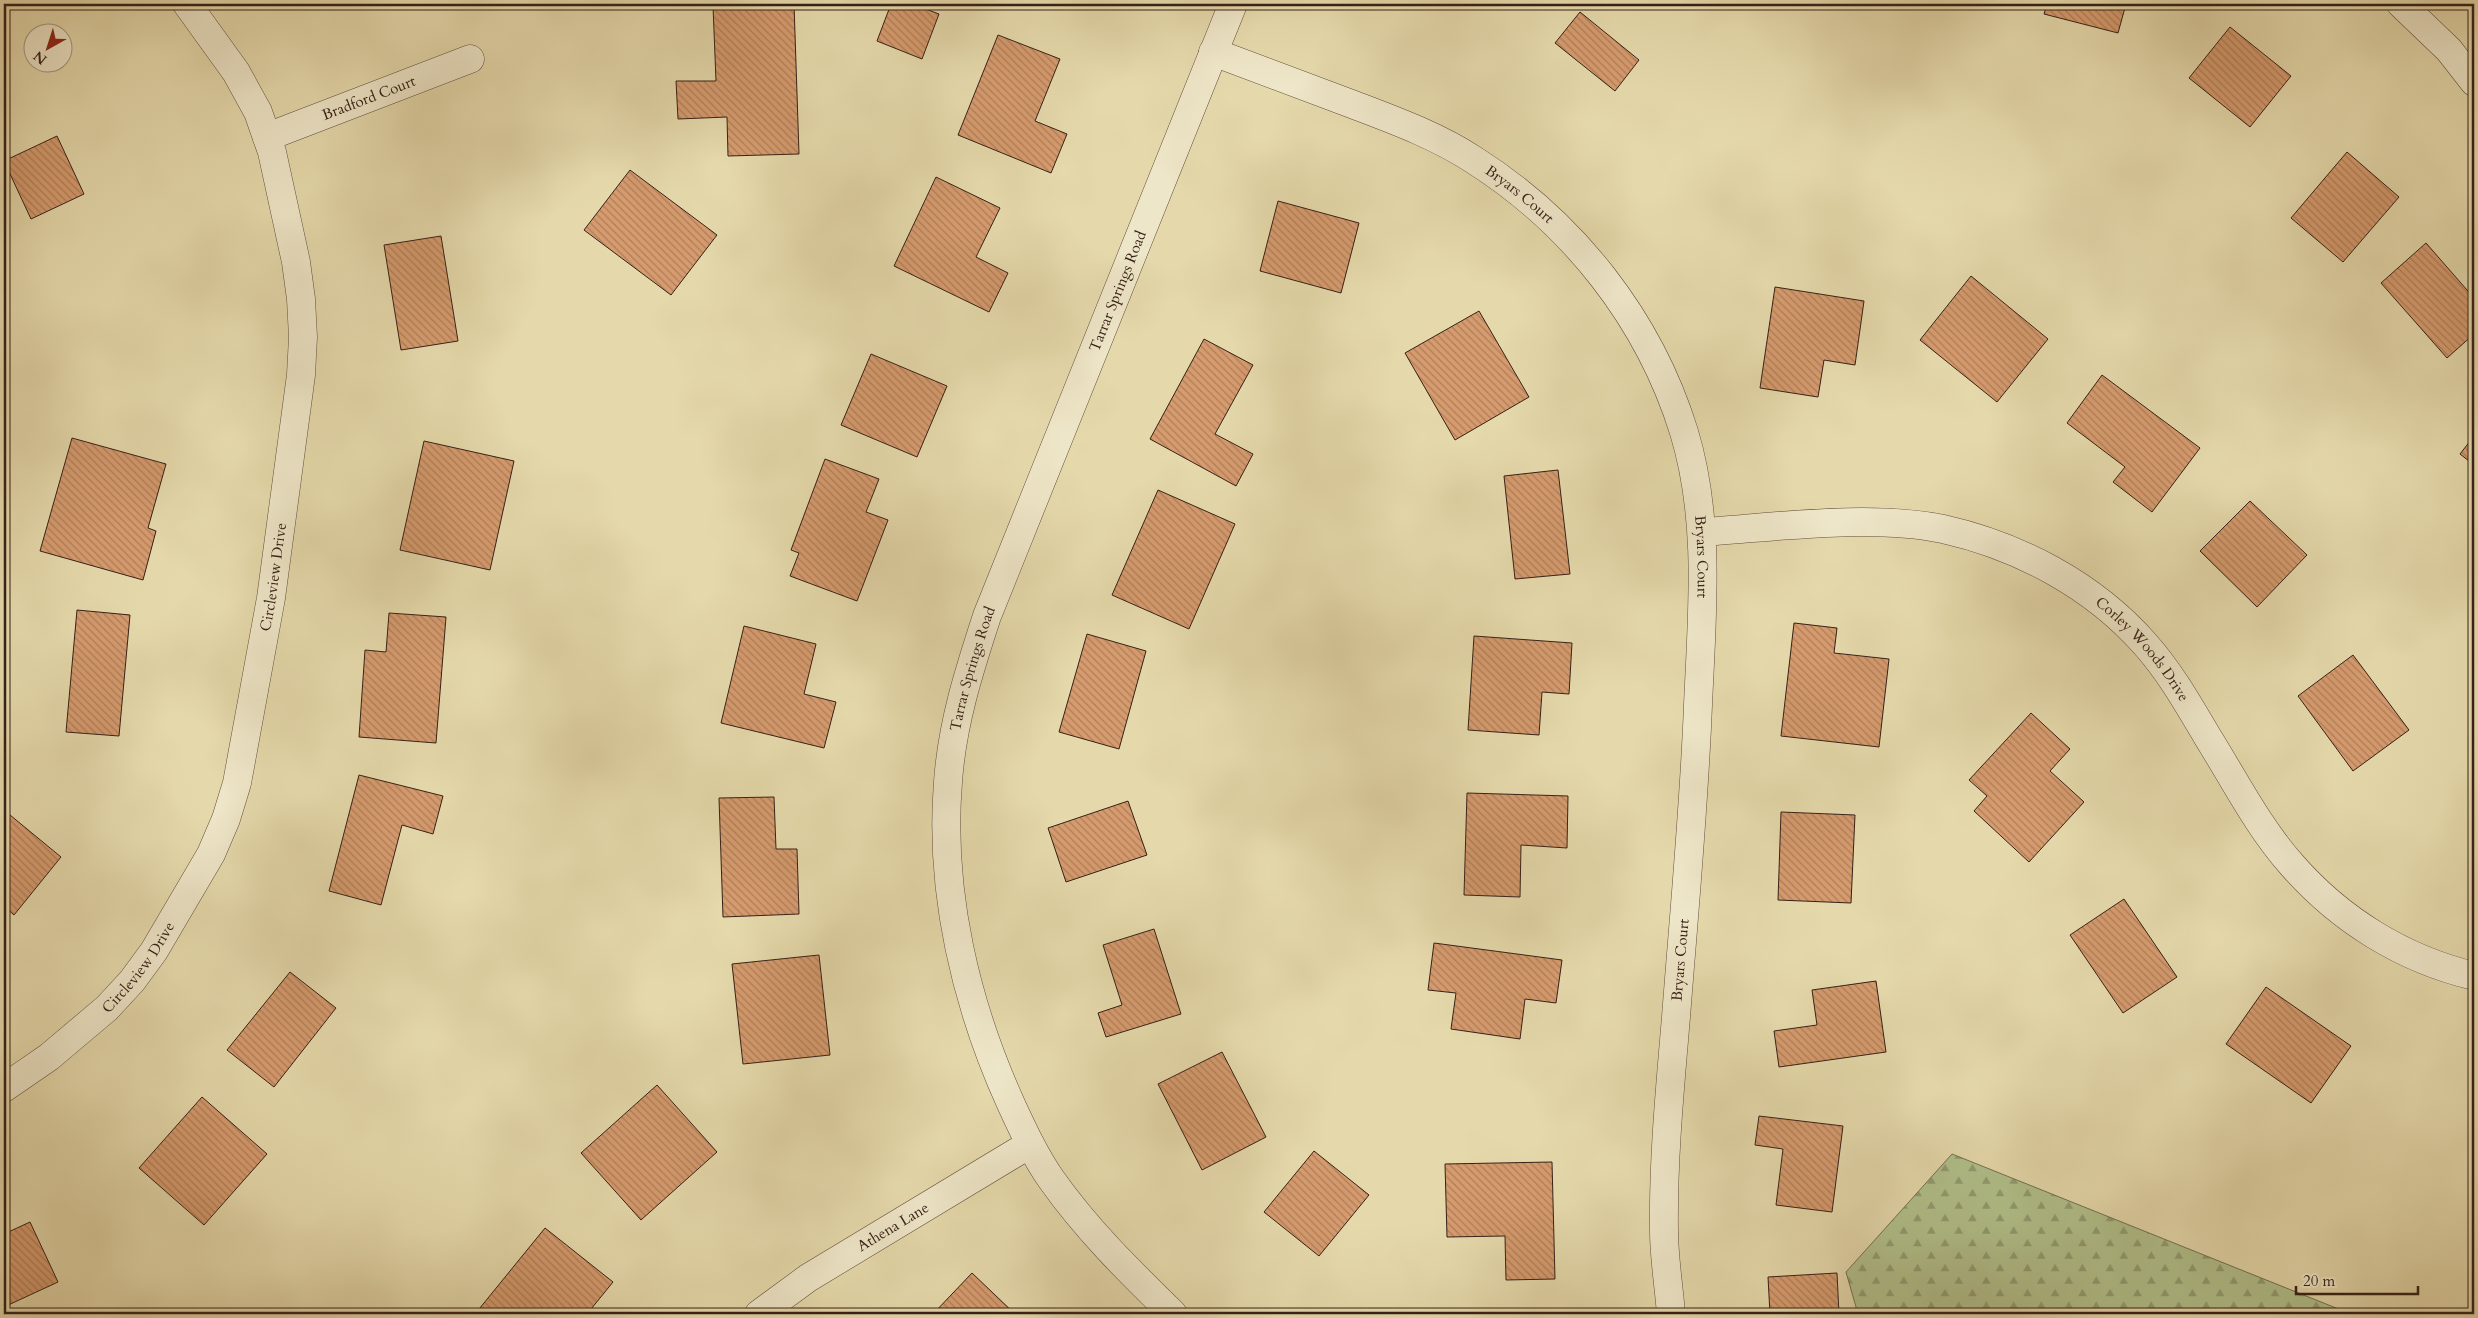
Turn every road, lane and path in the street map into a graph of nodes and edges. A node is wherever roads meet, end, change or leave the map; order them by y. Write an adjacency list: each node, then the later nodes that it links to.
1 (187, 4): 7 (street, Circleview Drive)
2 (1233, 4): 4 (street, Tarrar Springs Road)
3 (2401, 4): 6 (street)
4 (1213, 52): 8 (street, Bryars Court); 11 (street, Tarrar Springs Road)
5 (470, 60): 7 (street, Bradford Court)
6 (2474, 82)
7 (267, 137): 10 (street, Circleview Drive)
8 (1702, 532): 9 (street, Corley Woods Drive); 14 (street, Bryars Court)
9 (2474, 976)
10 (4, 1088)
11 (1030, 1144): 12 (street, Athena Lane); 13 (street, Tarrar Springs Road)
12 (759, 1314)
13 (1173, 1314)
14 (1671, 1314)

